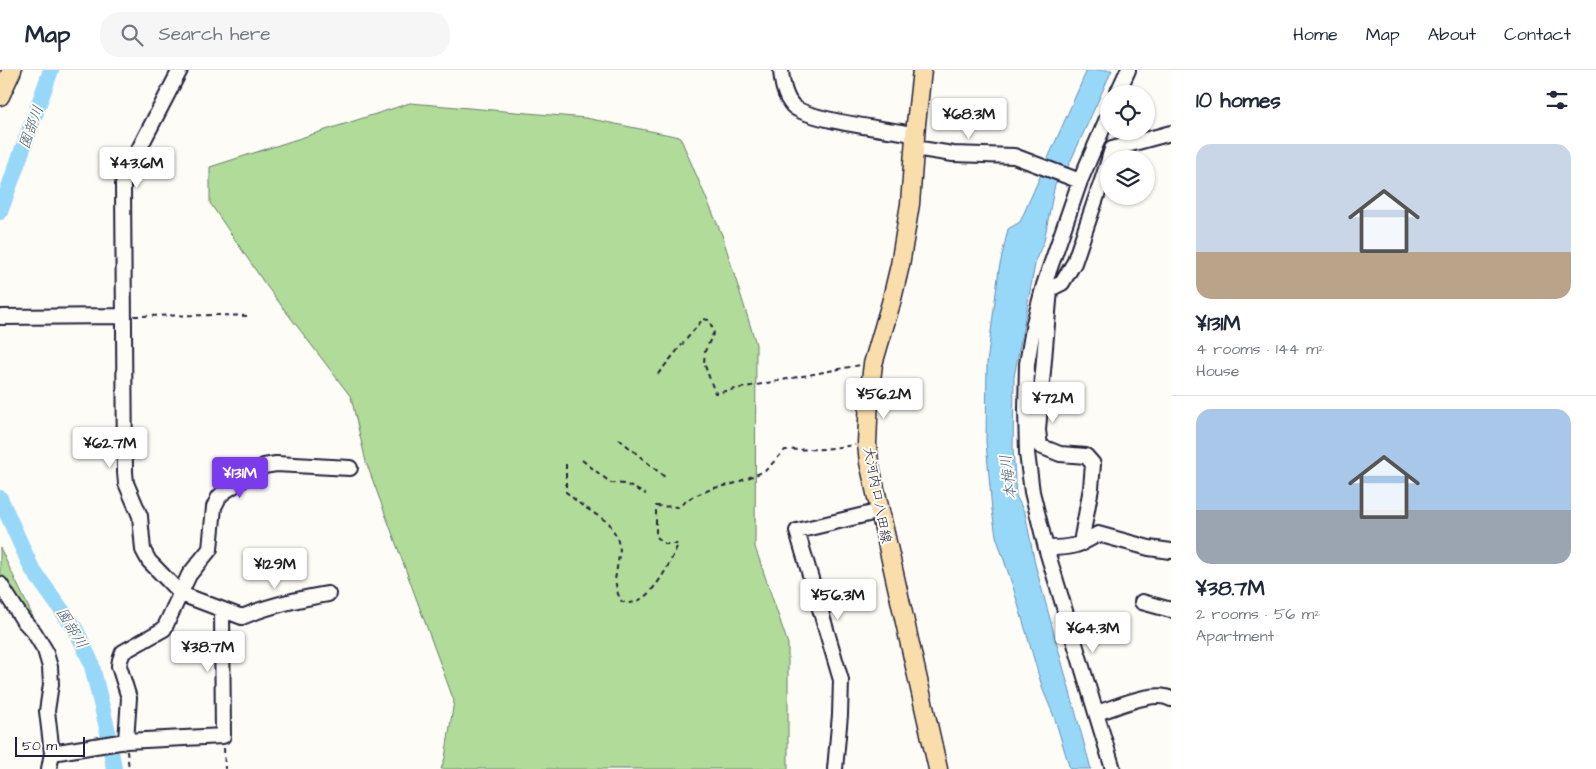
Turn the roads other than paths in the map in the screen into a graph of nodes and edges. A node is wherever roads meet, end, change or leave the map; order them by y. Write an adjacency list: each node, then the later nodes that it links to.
1 (12, 70): 7 (main road)
2 (180, 70): 15 (street)
3 (781, 70): 10 (street)
4 (922, 70): 10 (main road, 大河内口八田線)
5 (1128, 70): 6 (street)
6 (1121, 85)
7 (0, 96)
8 (1171, 132): 11 (street)
9 (1100, 133): 12 (street)
10 (914, 142): 12 (street); 18 (main road, 大河内口八田線)
11 (1112, 150)
12 (1078, 180): 14 (street)
13 (1100, 186): 14 (street)
14 (1047, 287): 19 (street); 20 (street)
15 (124, 316): 16 (street); 23 (street)
16 (3, 317)
17 (350, 468): 23 (street)
18 (880, 511): 33 (street); 34 (main road, 大河内口八田線)
19 (1083, 543): 20 (street); 21 (street)
20 (1046, 548): 29 (street)
21 (1171, 551)
22 (0, 584): 31 (street)
23 (181, 594): 26 (street); 30 (street)
24 (328, 594): 26 (street)
25 (1142, 602): 27 (street)
26 (222, 610): 30 (street)
27 (1171, 610)
28 (1171, 699): 29 (street)
29 (1096, 713): 35 (street)
30 (123, 741): 31 (street)
31 (52, 753): 32 (street)
32 (49, 769)
33 (835, 769)
34 (938, 769)
35 (1114, 769)

